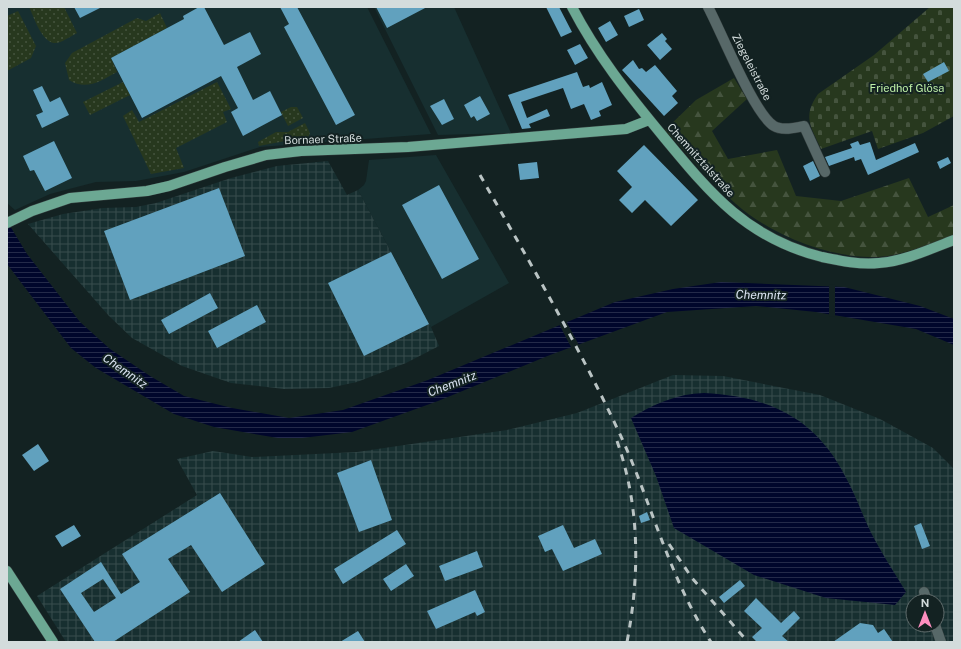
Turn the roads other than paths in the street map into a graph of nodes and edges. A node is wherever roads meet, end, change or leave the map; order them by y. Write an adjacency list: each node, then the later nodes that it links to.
1 (572, 7): 3 (main road, Chemnitztalstraße)
2 (708, 7): 4 (street, Ziegeleistraße)
3 (649, 120): 5 (main road, Bornaer Straße); 6 (main road, Chemnitztalstraße)
4 (825, 172)
5 (7, 224)
6 (954, 240)
7 (7, 571): 8 (main road)
8 (53, 642)

